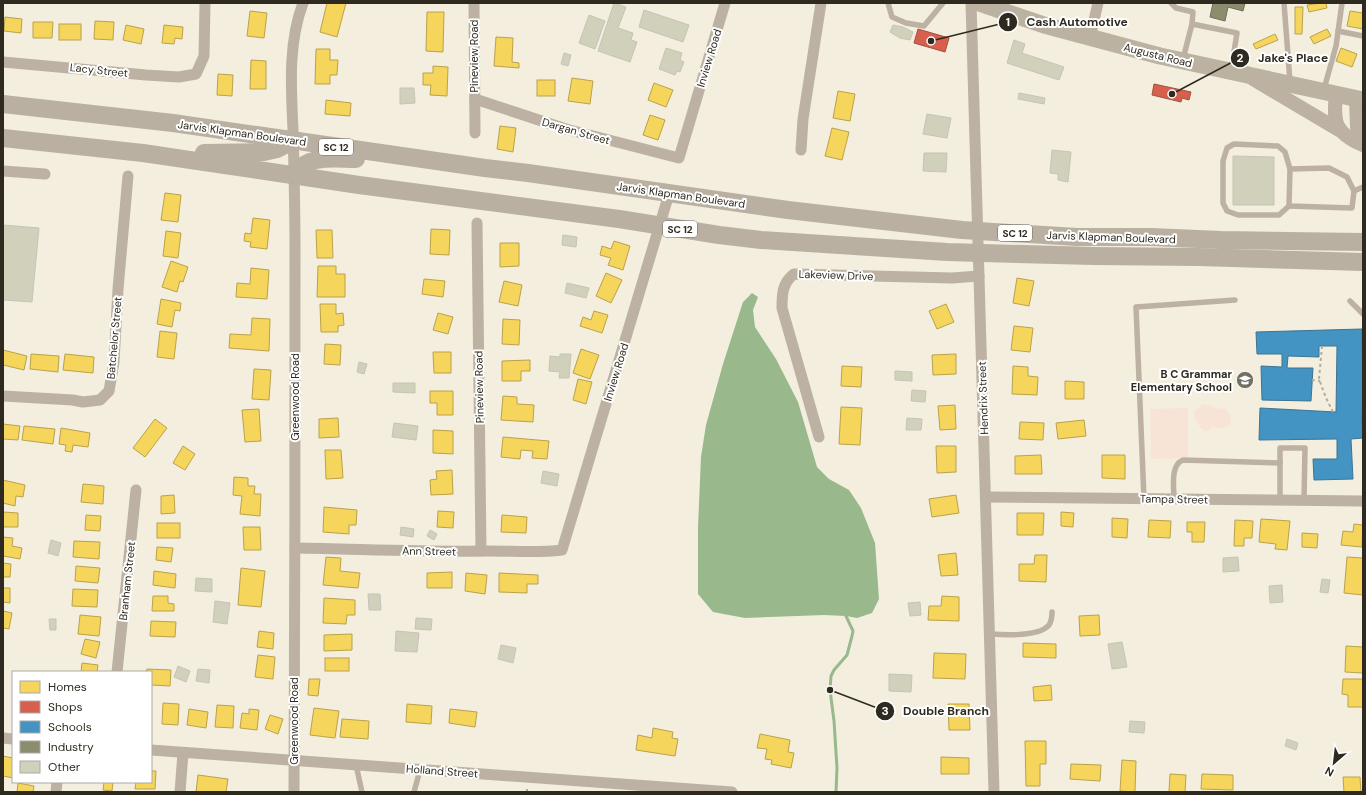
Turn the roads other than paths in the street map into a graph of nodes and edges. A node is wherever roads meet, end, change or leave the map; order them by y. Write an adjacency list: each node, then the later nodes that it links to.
1 (205, 3): 18 (street, Lacy Street)
2 (303, 3): 29 (street, Greenwood Road)
3 (474, 3): 23 (street, Pineview Road)
4 (725, 3): 34 (street, Inview Road)
5 (821, 3): 32 (street)
6 (888, 3): 7 (lane)
7 (943, 3)
8 (971, 3): 47 (street, Hendrix Street)
9 (979, 3): 17 (main road, Augusta Road)
10 (1098, 3): 17 (street)
11 (1171, 3): 14 (lane)
12 (1284, 3): 21 (lane)
13 (1342, 3): 15 (lane)
14 (1192, 24): 19 (lane); 20 (lane)
15 (1338, 31): 16 (lane); 22 (lane)
16 (1363, 36)
17 (1090, 38): 19 (main road, Augusta Road)
18 (3, 62)
19 (1182, 62): 20 (main road, Augusta Road)
20 (1237, 73): 21 (main road, Augusta Road); 26 (street)
21 (1291, 85): 22 (main road, Augusta Road)
22 (1330, 93): 24 (main road, Augusta Road); 26 (street)
23 (474, 99): 27 (street, Pineview Road); 34 (street, Dargan Street)
24 (1359, 100): 30 (street)
25 (3, 104): 29 (highway, Jarvis Klapman Boulevard / SC 12)
26 (1339, 130): 31 (street)
27 (475, 133)
28 (3, 138): 33 (highway, Jarvis Klapman Boulevard / SC 12)
29 (293, 140): 33 (highway); 35 (highway, Jarvis Klapman Boulevard / SC 12); 39 (street, Greenwood Road)
30 (1363, 140)
31 (1363, 144)
32 (801, 150)
33 (143, 153): 39 (highway, Jarvis Klapman Boulevard / SC 12)
34 (679, 158)
35 (431, 160): 39 (highway); 43 (highway, Jarvis Klapman Boulevard / SC 12)
36 (1290, 169): 42 (lane); 44 (lane); 44 (lane)
37 (3, 171): 38 (street)
38 (45, 174)
39 (294, 175): 46 (highway, Jarvis Klapman Boulevard / SC 12); 65 (street, Greenwood Road)
40 (128, 176): 55 (street, Batchelor Street)
41 (1363, 187): 42 (lane)
42 (1354, 191): 44 (lane)
43 (669, 194): 46 (street, Inview Road); 47 (highway, Jarvis Klapman Boulevard / SC 12)
44 (1289, 206)
45 (477, 223): 67 (street, Pineview Road)
46 (660, 225): 49 (highway, Jarvis Klapman Boulevard / SC 12); 66 (street, Inview Road)
47 (978, 231): 48 (highway, Jarvis Klapman Boulevard / SC 12); 49 (street, Hendrix Street)
48 (1363, 242)
49 (978, 253): 50 (highway, Jarvis Klapman Boulevard / SC 12); 51 (street, Hendrix Street)
50 (1363, 262)
51 (979, 276): 56 (street, Lakeview Drive); 59 (street, Hendrix Street)
52 (1235, 300): 60 (lane)
53 (1350, 301): 54 (lane)
54 (1363, 314)
55 (3, 396)
56 (819, 437)
57 (1280, 463): 61 (lane); 62 (lane); 63 (lane)
58 (136, 490): 70 (street, Branham Street)
59 (986, 497): 60 (street, Tampa Street); 69 (street, Hendrix Street)
60 (1144, 499): 61 (street, Tampa Street)
61 (1174, 499): 62 (street, Tampa Street)
62 (1280, 500): 63 (street, Tampa Street)
63 (1304, 500): 64 (street, Tampa Street)
64 (1363, 501)
65 (295, 548): 67 (street, Ann Street); 73 (street, Greenwood Road)
66 (562, 550): 67 (street, Ann Street)
67 (481, 551)
68 (1052, 612): 69 (lane)
69 (990, 634): 81 (street, Hendrix Street)
70 (117, 671)
71 (152, 750): 72 (street, Holland Street)
72 (184, 753): 73 (street, Holland Street); 76 (street)
73 (294, 761): 74 (street, Holland Street); 77 (street, Greenwood Road)
74 (356, 765): 75 (street, Holland Street); 78 (lane)
75 (420, 770): 79 (lane); 80 (street, Holland Street)
76 (180, 792)
77 (294, 792)
78 (362, 792)
79 (414, 792)
80 (732, 792)
81 (994, 792)

